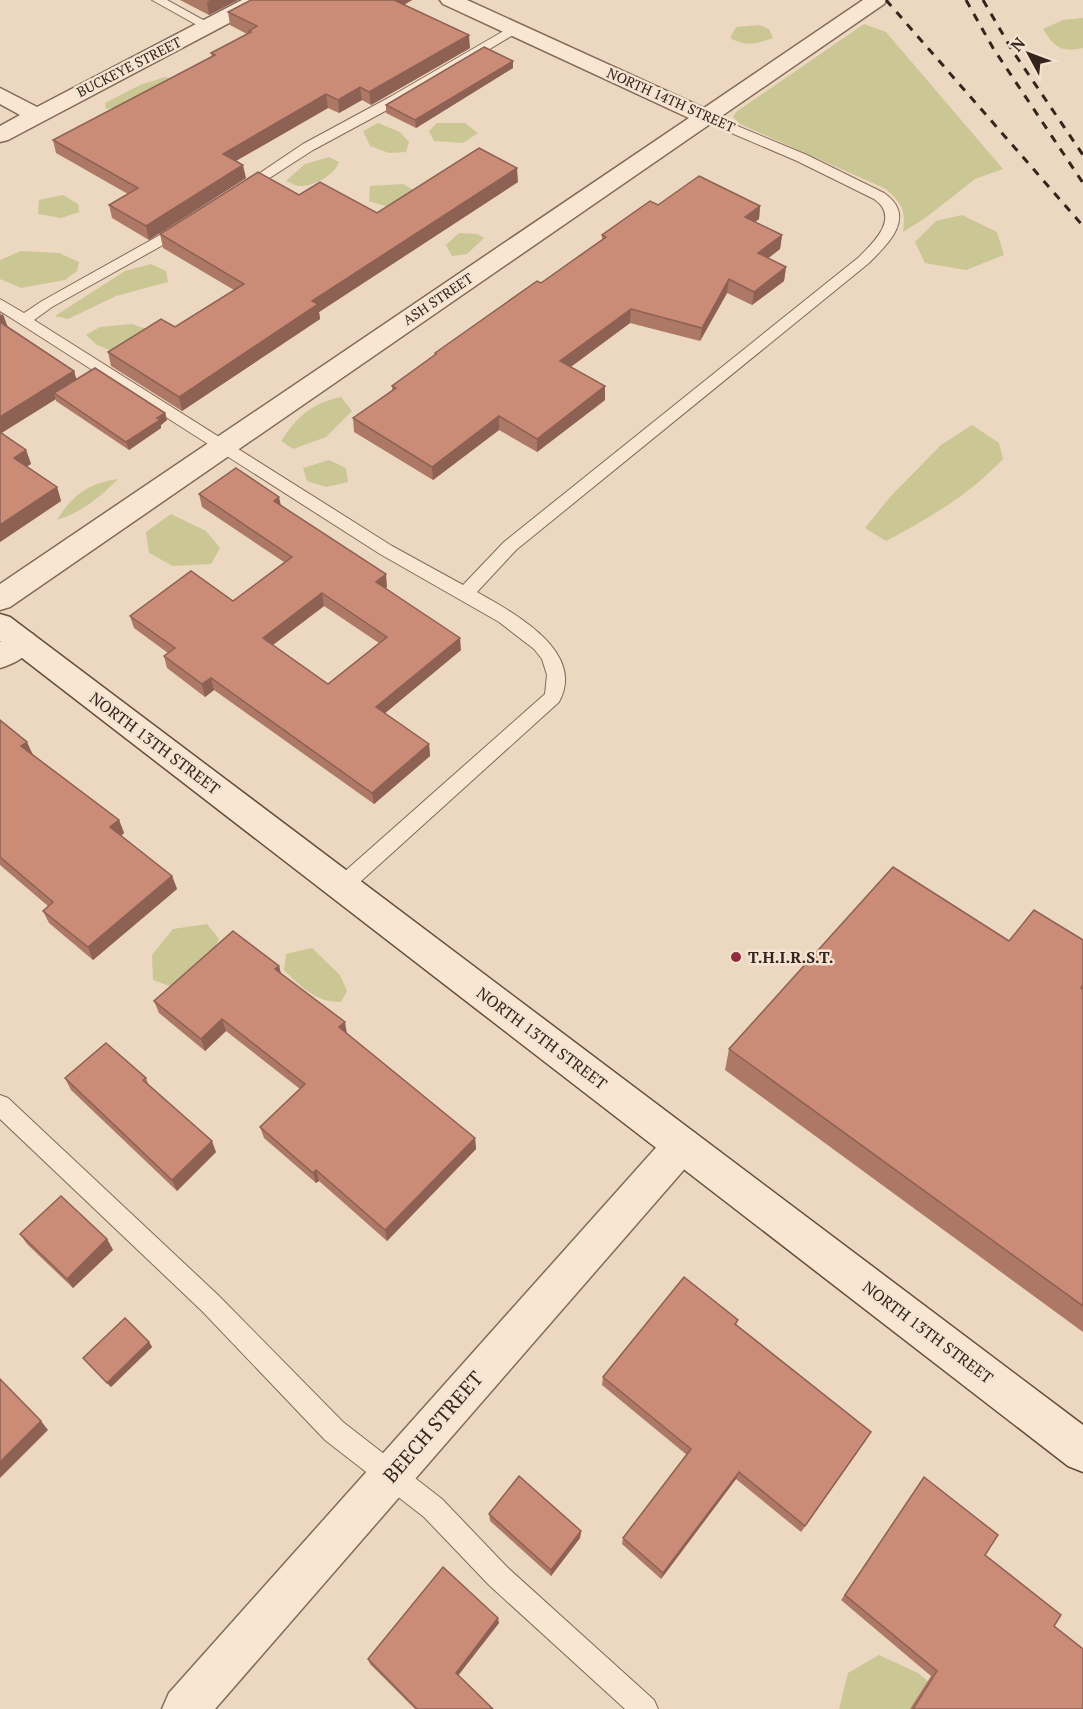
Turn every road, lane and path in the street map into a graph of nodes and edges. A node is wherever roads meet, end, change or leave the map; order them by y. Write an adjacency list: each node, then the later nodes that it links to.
1 (158, 0): 5 (lane)
2 (258, 0): 5 (street, BUCKEYE STREET)
3 (450, 0): 6 (street, NORTH 14TH STREET)
4 (876, 0): 9 (street, ASH STREET)
5 (208, 26): 8 (street, BUCKEYE STREET)
6 (514, 29): 9 (street, NORTH 14TH STREET); 11 (lane)
7 (0, 95): 8 (street)
8 (36, 116): 10 (street, BUCKEYE STREET)
9 (706, 117): 15 (street, ASH STREET); 16 (lane, NORTH 14TH STREET)
10 (0, 135)
11 (235, 194)
12 (199, 217): 14 (lane)
13 (0, 304): 14 (lane)
14 (24, 320): 15 (lane)
15 (222, 447): 16 (lane); 17 (street, ASH STREET)
16 (464, 596): 19 (lane)
17 (0, 599)
18 (7, 641): 19 (street, NORTH 13TH STREET)
19 (342, 886): 21 (street, NORTH 13TH STREET)
20 (0, 1105): 23 (lane)
21 (682, 1144): 22 (street, NORTH 13TH STREET); 23 (street, BEECH STREET)
22 (1083, 1451)
23 (390, 1476): 24 (street, BEECH STREET); 25 (lane)
24 (185, 1709)
25 (645, 1709)

